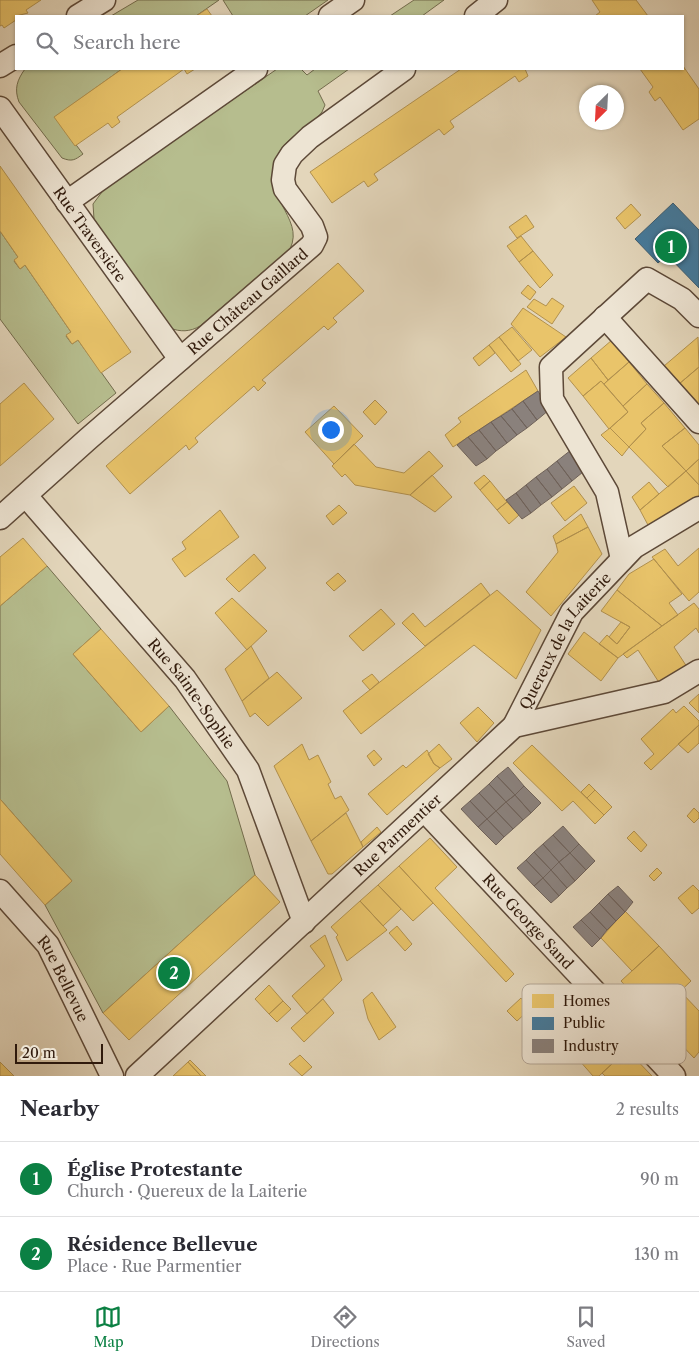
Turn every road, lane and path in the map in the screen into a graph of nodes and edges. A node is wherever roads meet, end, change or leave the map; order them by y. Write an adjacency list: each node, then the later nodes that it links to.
1 (104, 0): 4 (street)
2 (352, 0): 5 (street)
3 (496, 0): 6 (street)
4 (80, 15)
5 (331, 15)
6 (477, 15)
7 (15, 57): 8 (street)
8 (0, 66)
9 (255, 70): 12 (street)
10 (403, 70): 15 (street, Rue Château Gaillard)
11 (0, 108): 12 (street, Rue Traversière)
12 (67, 202): 15 (street, Rue Traversière)
13 (699, 316): 14 (street, Quereux de la Laiterie)
14 (605, 317): 16 (street); 20 (street, Quereux de la Laiterie)
15 (180, 359): 17 (street, Rue Château Gaillard)
16 (699, 422)
17 (26, 496): 19 (street, Rue Château Gaillard); 25 (street, Rue Sainte-Sophie)
18 (699, 508): 20 (street, Quereux de la Laiterie)
19 (0, 518)
20 (622, 559): 22 (street, Quereux de la Laiterie)
21 (699, 671): 22 (street)
22 (514, 726): 23 (street, Rue Parmentier)
23 (425, 811): 25 (street, Rue Parmentier); 26 (street, Rue George Sand)
24 (0, 891): 28 (street, Rue Bellevue)
25 (304, 922): 29 (street, Rue Parmentier)
26 (588, 984)
27 (663, 1064): 30 (street, Rue George Sand)
28 (112, 1076)
29 (137, 1076)
30 (674, 1076)

